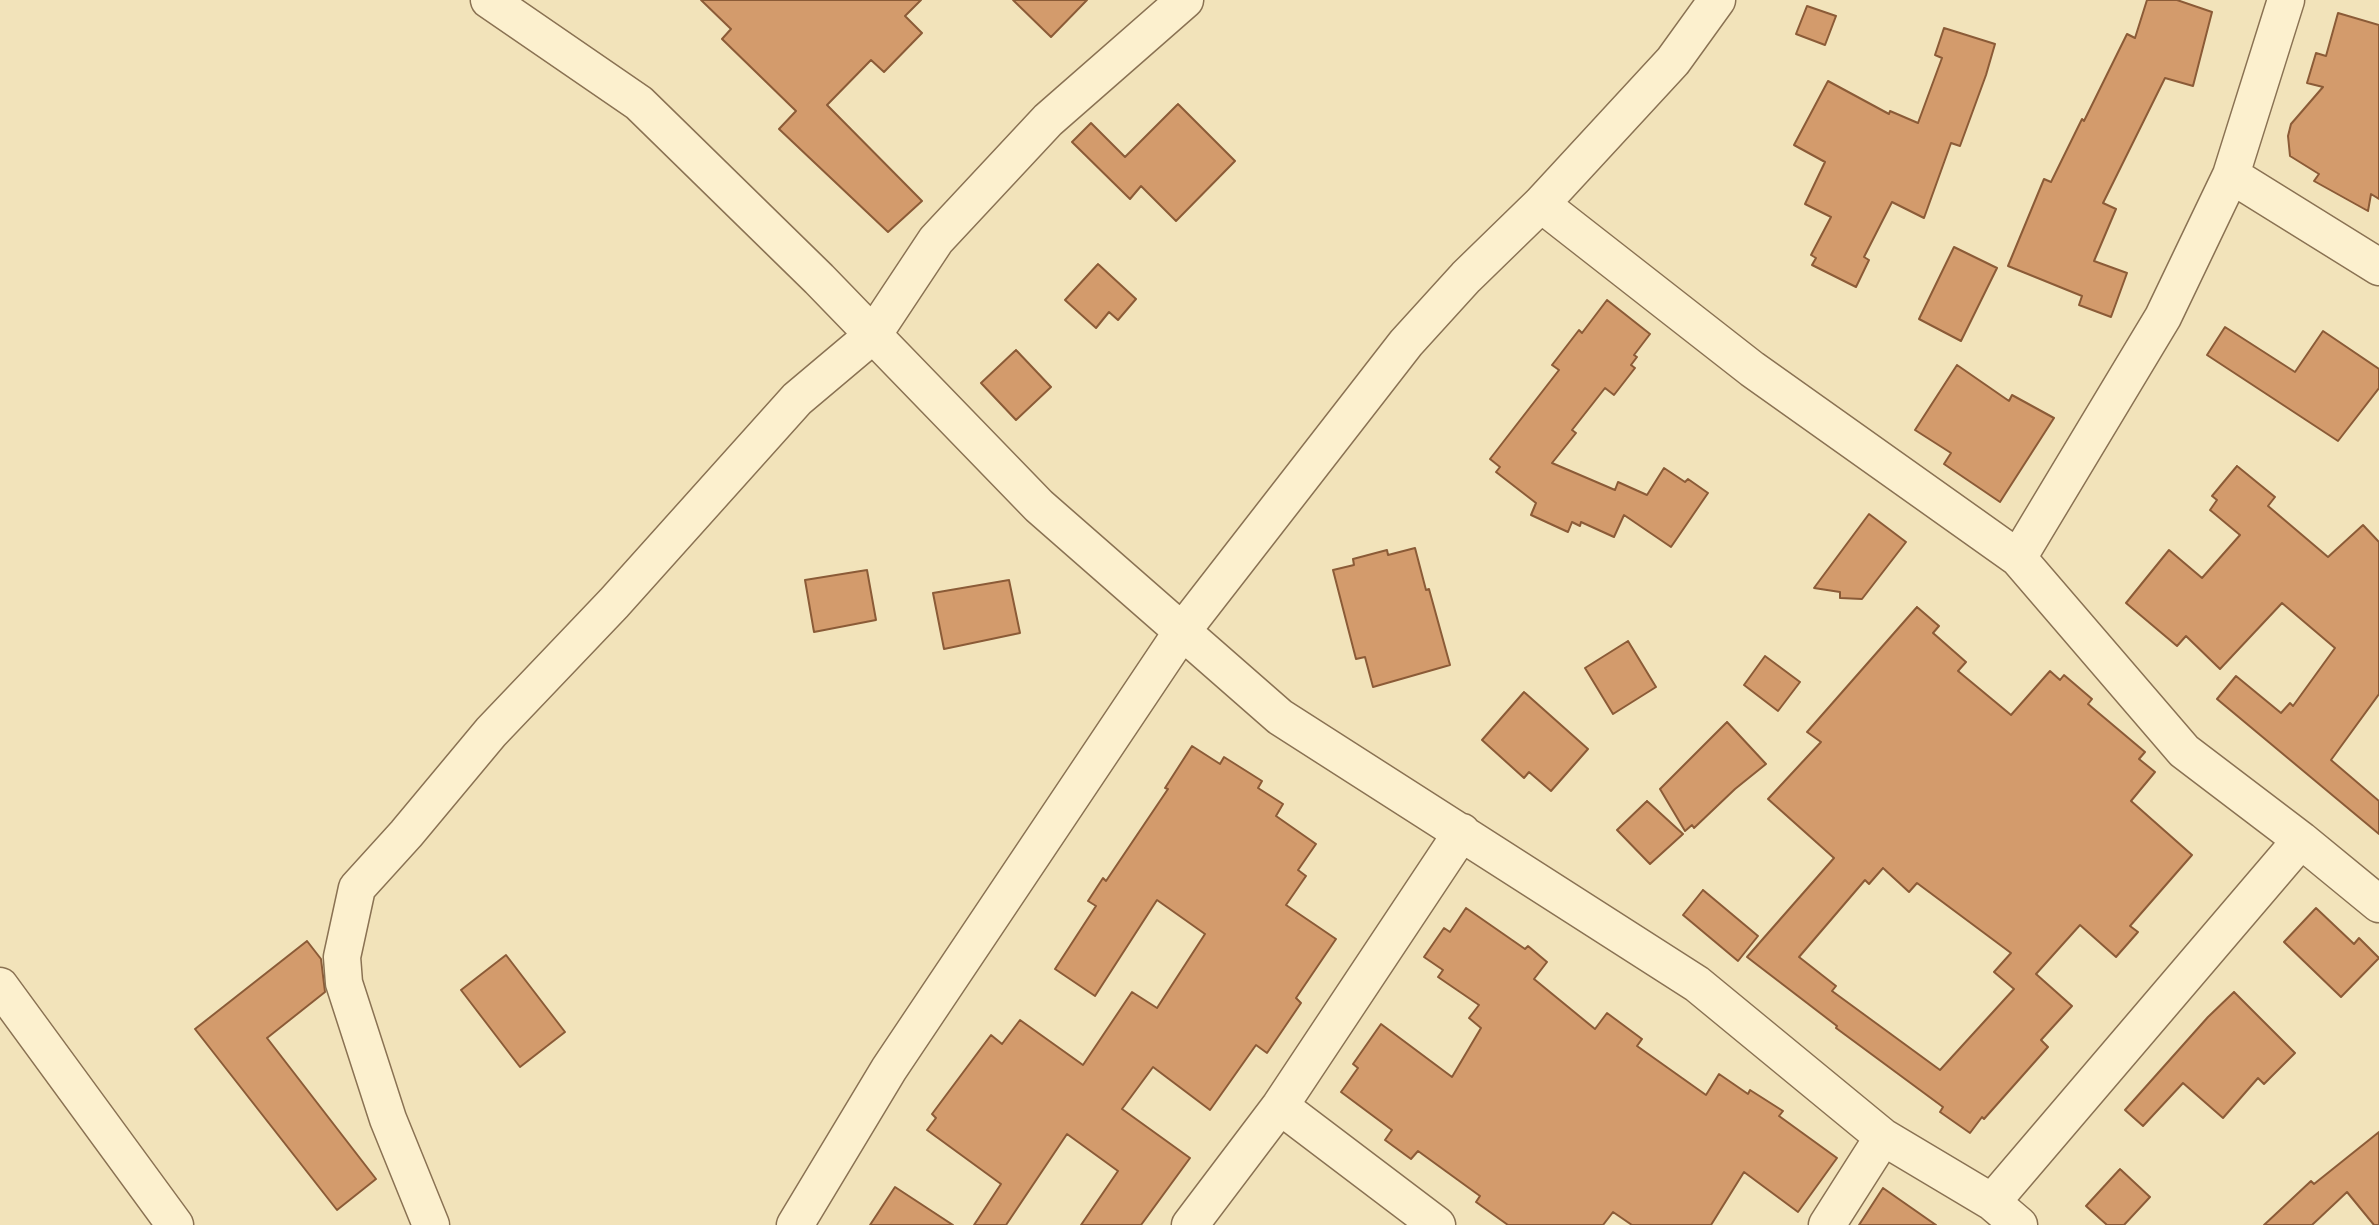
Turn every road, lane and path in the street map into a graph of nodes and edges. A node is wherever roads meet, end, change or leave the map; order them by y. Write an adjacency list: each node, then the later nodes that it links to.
1 (1185, 0): 8 (street)
2 (1717, 0): 6 (street)
3 (2286, 0): 5 (street)
4 (509, 5): 8 (street)
5 (2231, 175): 7 (street); 9 (street)
6 (1541, 204): 9 (street); 10 (street)
7 (2379, 267)
8 (873, 335): 10 (street); 19 (street)
9 (2018, 558): 12 (street)
10 (1183, 630): 11 (street); 20 (street)
11 (1462, 832): 15 (street); 16 (street)
12 (2301, 840): 13 (street); 17 (street)
13 (2379, 904)
14 (0, 986): 18 (street)
15 (1280, 1106): 21 (street); 22 (street)
16 (1883, 1137): 17 (street); 23 (street)
17 (1992, 1202): 24 (street)
18 (175, 1225)
19 (431, 1225)
20 (795, 1225)
21 (1190, 1225)
22 (1437, 1225)
23 (1827, 1225)
24 (2019, 1225)

